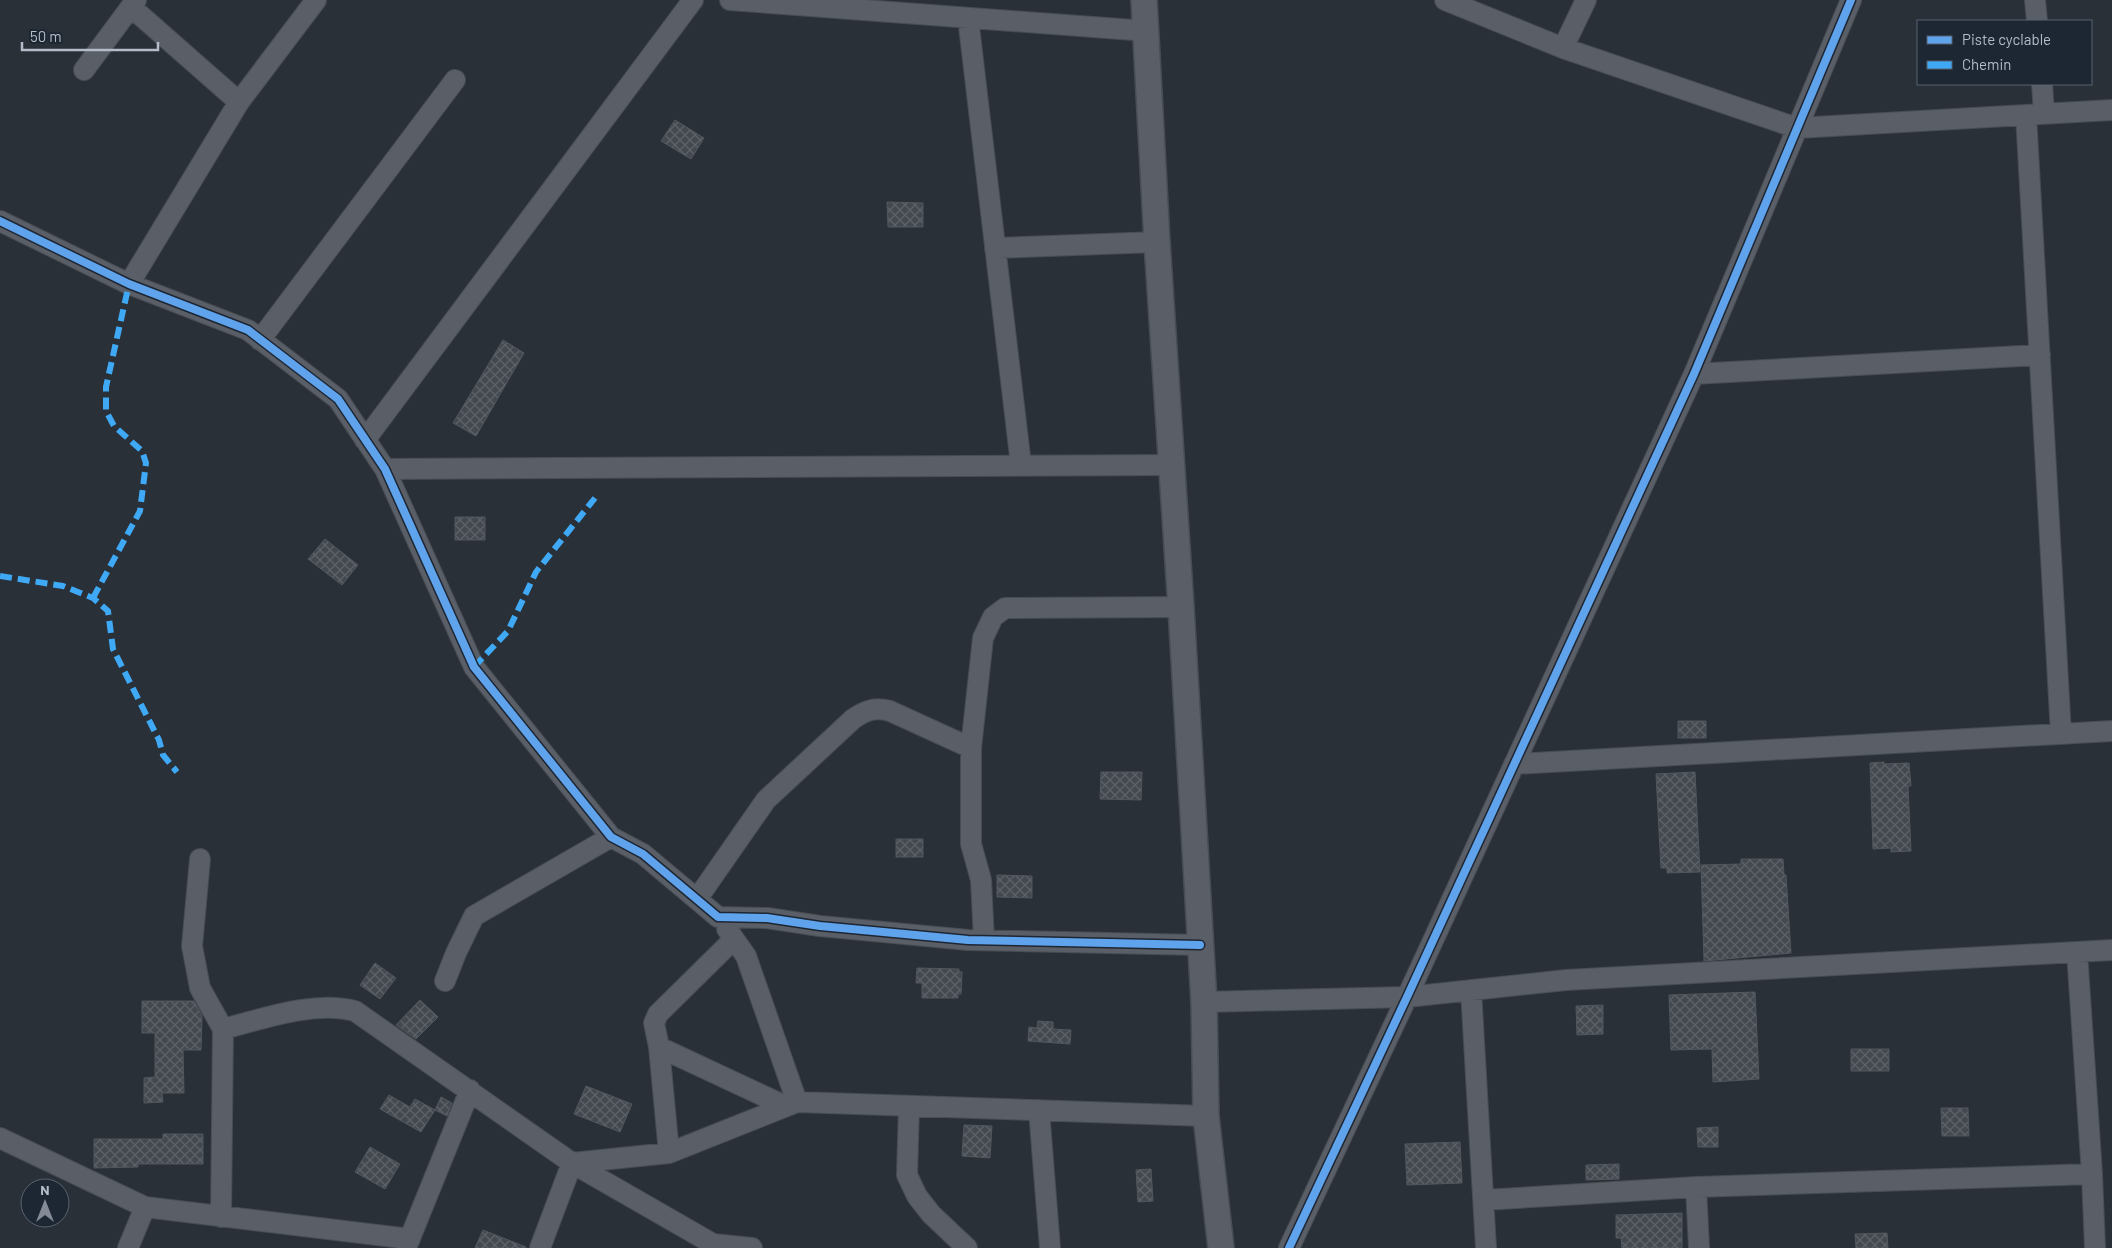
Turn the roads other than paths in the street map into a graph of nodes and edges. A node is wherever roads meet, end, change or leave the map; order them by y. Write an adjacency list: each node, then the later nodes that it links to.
1 (316, 0): 18 (street)
2 (693, 0): 29 (street)
3 (730, 0): 10 (street)
4 (1144, 0): 13 (street)
5 (1445, 0): 14 (street)
6 (1586, 0): 14 (street)
7 (1851, 0): 21 (street)
8 (2035, 0): 12 (street)
9 (133, 3): 15 (street); 18 (street)
10 (910, 7): 11 (street)
11 (968, 18): 13 (street); 24 (street)
12 (2037, 20)
13 (1147, 31): 23 (street)
14 (1563, 48): 21 (street)
15 (84, 70)
16 (455, 80): 26 (street)
17 (2042, 85): 20 (street)
18 (239, 102): 25 (street)
19 (2112, 110): 20 (street)
20 (2035, 114): 21 (street); 27 (street)
21 (1797, 128): 28 (street)
22 (0, 221): 25 (street)
23 (1157, 242): 24 (street); 31 (street)
24 (995, 248): 30 (street)
25 (129, 284): 26 (street)
26 (260, 340): 29 (street)
27 (2040, 355): 28 (street); 35 (street)
28 (1694, 374): 37 (street)
29 (365, 440): 32 (street)
30 (1021, 465): 31 (street); 32 (street)
31 (1172, 465): 33 (street)
32 (385, 469): 38 (street)
33 (1181, 606): 36 (street); 44 (street)
34 (2112, 732): 35 (street)
35 (2061, 734): 37 (street)
36 (972, 748): 40 (street); 43 (street)
37 (1514, 764): 49 (street)
38 (611, 836): 40 (street); 47 (street)
39 (200, 859): 51 (street)
40 (697, 899): 41 (street)
41 (718, 918): 42 (street); 43 (street)
42 (734, 940): 52 (street); 54 (street)
43 (984, 940): 44 (street)
44 (1200, 946): 50 (street)
45 (2112, 950): 46 (street)
46 (2077, 952): 48 (street); 61 (street)
47 (445, 981)
48 (1471, 990): 49 (street); 63 (street)
49 (1407, 997): 50 (street); 74 (street)
50 (1204, 1002): 57 (street)
51 (223, 1029): 53 (street); 65 (street)
52 (659, 1047): 54 (street); 59 (street)
53 (470, 1090): 60 (street); 66 (street)
54 (791, 1104): 55 (street); 59 (street)
55 (910, 1106): 56 (street); 71 (street)
56 (1039, 1110): 57 (street); 72 (street)
57 (1206, 1116): 73 (street)
58 (0, 1138): 64 (street)
59 (670, 1153): 60 (street)
60 (572, 1163): 67 (street); 69 (street)
61 (2092, 1174): 62 (street); 77 (street)
62 (1696, 1187): 63 (street); 76 (street)
63 (1484, 1200): 75 (street)
64 (145, 1207): 65 (street); 68 (street)
65 (221, 1217): 66 (street)
66 (408, 1243)
67 (713, 1246): 70 (street)
68 (128, 1248)
69 (540, 1248)
70 (752, 1248)
71 (968, 1248)
72 (1050, 1248)
73 (1221, 1248)
74 (1289, 1248)
75 (1486, 1248)
76 (1699, 1248)
77 (2095, 1248)

